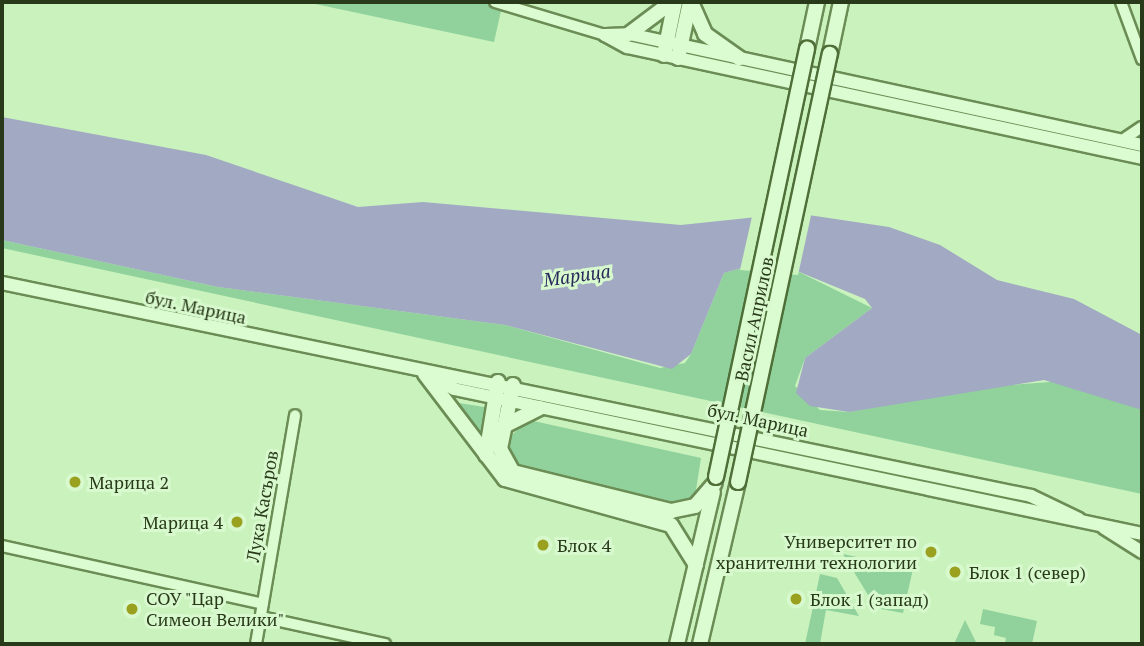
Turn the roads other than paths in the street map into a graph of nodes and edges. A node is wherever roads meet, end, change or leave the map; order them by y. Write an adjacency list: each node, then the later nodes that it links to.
1 (495, 2): 8 (street)
2 (674, 2): 7 (main road); 9 (main road)
3 (690, 2): 9 (main road); 10 (main road)
4 (817, 2): 25 (main road, Васил Априлов, bridge)
5 (841, 2): 33 (main road, Васил Априлов, bridge)
6 (1121, 2): 11 (street)
7 (629, 34): 8 (street); 9 (street)
8 (605, 35): 9 (street)
9 (672, 50): 10 (street); 15 (street)
10 (739, 58): 13 (street)
11 (1142, 59)
12 (1142, 127): 13 (street)
13 (1121, 141): 14 (street)
14 (1142, 145)
15 (1142, 158)
16 (2, 283): 17 (street, бул. Марица)
17 (425, 374): 18 (street, бул. Марица); 19 (street, бул. Марица); 24 (main road)
18 (506, 384): 19 (main road); 20 (main road); 26 (street, бул. Марица)
19 (495, 398): 20 (street, бул. Марица); 24 (main road)
20 (510, 401): 21 (street, бул. Марица); 23 (main road)
21 (540, 408): 23 (main road); 26 (street, бул. Марица)
22 (295, 415): 32 (street, Лука Касъров)
23 (504, 426): 25 (main road)
24 (486, 455): 31 (main road)
25 (715, 480): 31 (main road, Васил Априлов)
26 (1079, 519): 27 (street, бул. Марица)
27 (1095, 523): 28 (street, бул. Марица); 30 (street)
28 (1142, 534)
29 (2, 546): 32 (street)
30 (1142, 552)
31 (696, 565): 37 (main road, Васил Априлов)
32 (263, 604): 34 (street, Лука Касъров)
33 (708, 608): 38 (main road, Васил Априлов); 39 (street)
34 (261, 617): 35 (street, Лука Касъров); 36 (street)
35 (256, 644)
36 (385, 644)
37 (677, 644)
38 (700, 644)
39 (708, 644)

